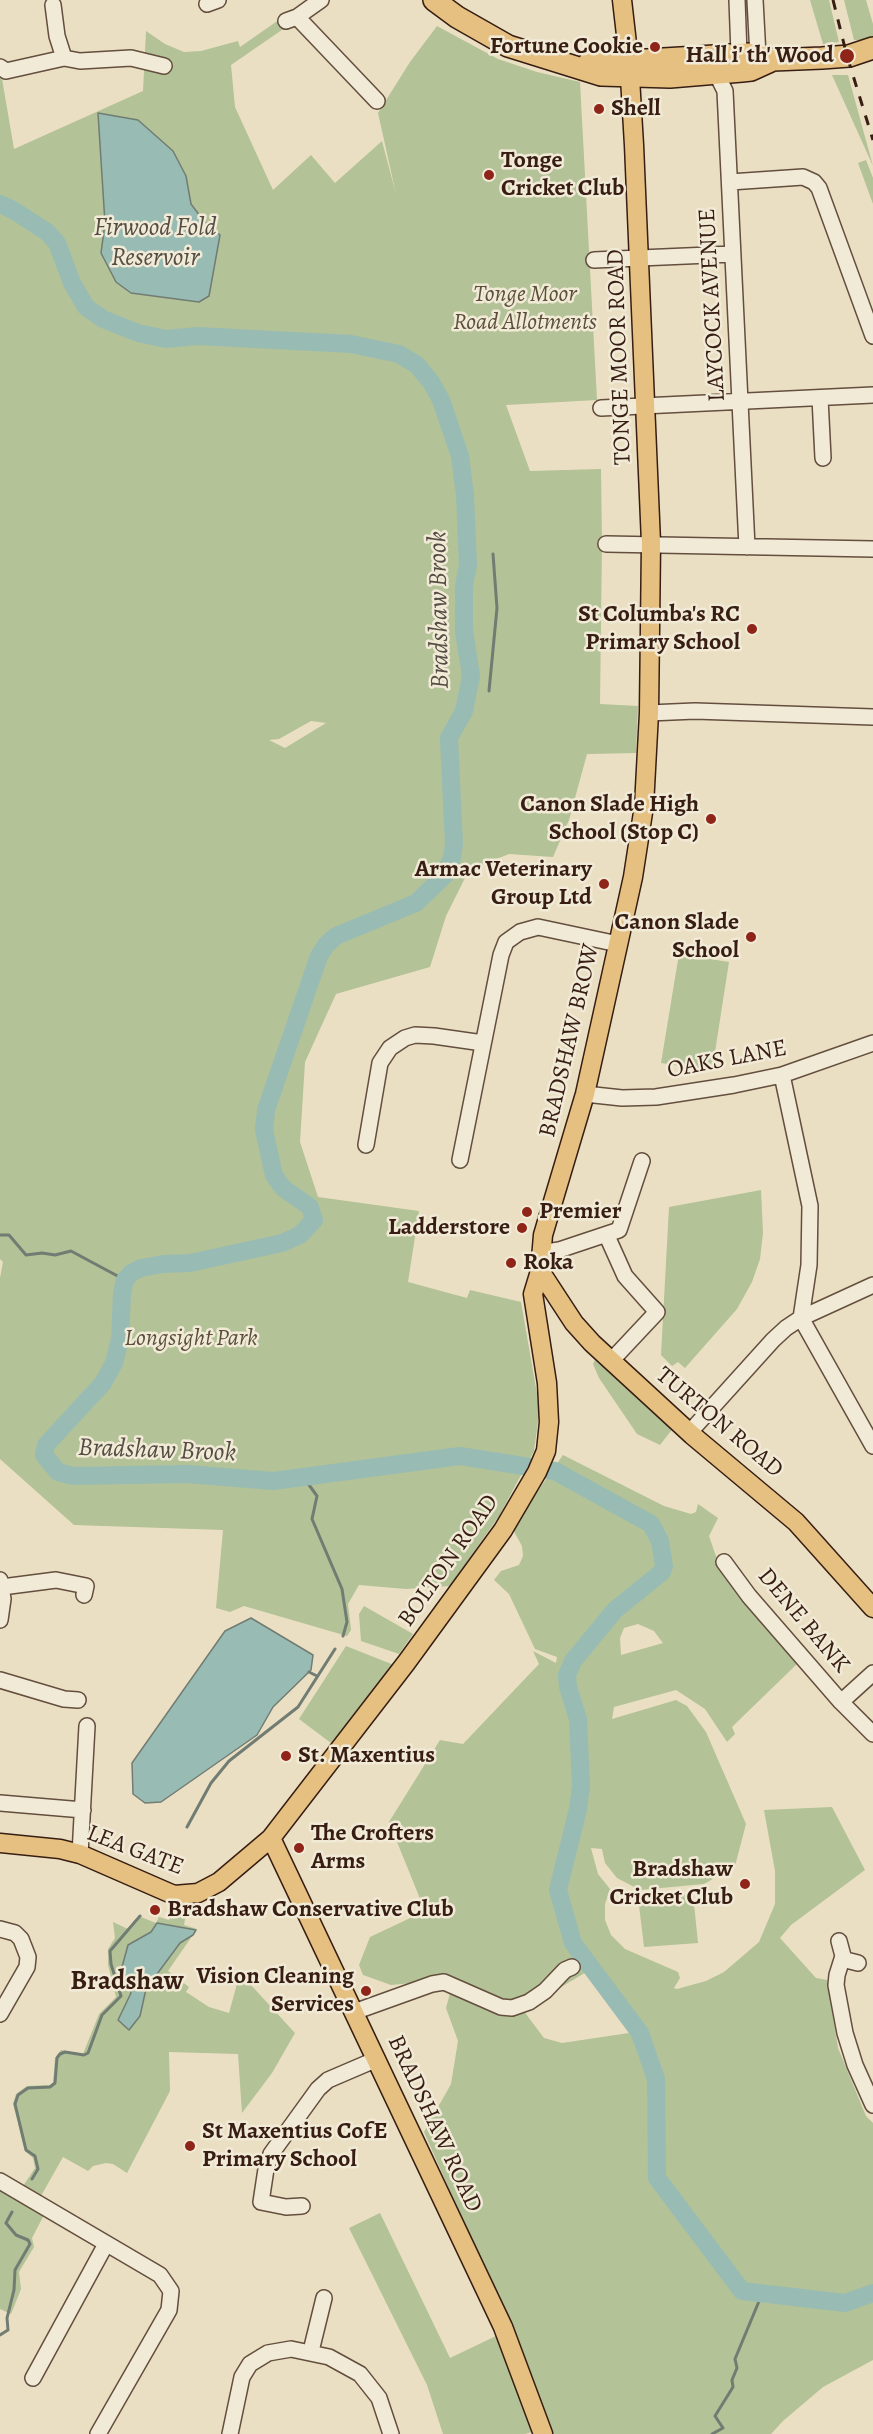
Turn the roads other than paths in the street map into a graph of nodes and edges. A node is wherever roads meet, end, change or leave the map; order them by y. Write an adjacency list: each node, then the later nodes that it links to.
1 (321, 0): 16 (street)
2 (434, 0): 14 (highway)
3 (622, 0): 14 (main road, TONGE MOOR ROAD)
4 (738, 0): 10 (street)
5 (755, 0): 10 (street)
6 (53, 5): 9 (street)
7 (873, 48): 8 (highway)
8 (849, 56): 10 (highway); 11 (highway)
9 (64, 58): 12 (street); 13 (street)
10 (755, 60): 14 (highway); 15 (highway)
11 (873, 62)
12 (164, 66)
13 (0, 67)
14 (630, 69): 15 (highway); 19 (main road, TONGE MOOR ROAD)
15 (718, 76): 17 (street, LAYCOCK AVENUE)
16 (377, 101)
17 (730, 182): 18 (street, LAYCOCK AVENUE); 21 (street)
18 (732, 254): 19 (street); 24 (street, LAYCOCK AVENUE)
19 (640, 258): 20 (street); 25 (main road, TONGE MOOR ROAD)
20 (594, 260)
21 (873, 336)
22 (873, 395): 23 (street)
23 (820, 398): 24 (street); 27 (street)
24 (740, 401): 25 (street); 30 (street, LAYCOCK AVENUE)
25 (646, 406): 26 (street); 28 (main road, TONGE MOOR ROAD)
26 (601, 408)
27 (823, 458)
28 (651, 543): 29 (street); 30 (street); 32 (main road, TONGE MOOR ROAD)
29 (606, 544)
30 (747, 547): 31 (street)
31 (873, 549)
32 (648, 713): 33 (street); 34 (main road, BRADSHAW BROW)
33 (873, 717)
34 (618, 944): 35 (street); 38 (main road, BRADSHAW BROW)
35 (483, 1043): 39 (street); 40 (street)
36 (873, 1043): 37 (street, OAKS LANE)
37 (782, 1075): 38 (street, OAKS LANE); 45 (street)
38 (585, 1094): 43 (main road, BRADSHAW BROW)
39 (366, 1144)
40 (460, 1160)
41 (642, 1161): 42 (street)
42 (607, 1236): 43 (street); 46 (street)
43 (540, 1262): 46 (main road, TURTON ROAD); 62 (main road, BOLTON ROAD)
44 (873, 1285): 45 (street)
45 (801, 1318): 47 (street); 48 (street)
46 (611, 1361): 47 (main road, TURTON ROAD)
47 (689, 1433): 52 (main road, TURTON ROAD)
48 (873, 1446)
49 (724, 1562): 56 (street, DENE BANK)
50 (1, 1583): 51 (street); 53 (street)
51 (84, 1595)
52 (873, 1608)
53 (0, 1620)
54 (873, 1673): 56 (street)
55 (0, 1680): 57 (street)
56 (841, 1702): 59 (street, DENE BANK)
57 (68, 1703)
58 (87, 1726): 61 (street)
59 (873, 1734)
60 (0, 1803): 61 (street)
61 (82, 1810): 64 (street)
62 (270, 1838): 64 (main road, LEA GATE); 70 (main road, BRADSHAW ROAD)
63 (0, 1843): 64 (main road, LEA GATE)
64 (80, 1854)
65 (0, 1929): 71 (street)
66 (839, 1941): 67 (street)
67 (842, 1959): 68 (street); 73 (street)
68 (858, 1963)
69 (572, 1967): 70 (street)
70 (354, 2012): 72 (main road, BRADSHAW ROAD)
71 (0, 2014)
72 (377, 2059): 75 (street); 83 (main road, BRADSHAW ROAD)
73 (873, 2105)
74 (0, 2181): 76 (street)
75 (302, 2206)
76 (106, 2244): 79 (street); 80 (street)
77 (323, 2298): 78 (street)
78 (311, 2351): 81 (street); 82 (street)
79 (33, 2378)
80 (98, 2434)
81 (230, 2434)
82 (391, 2434)
83 (543, 2434)

